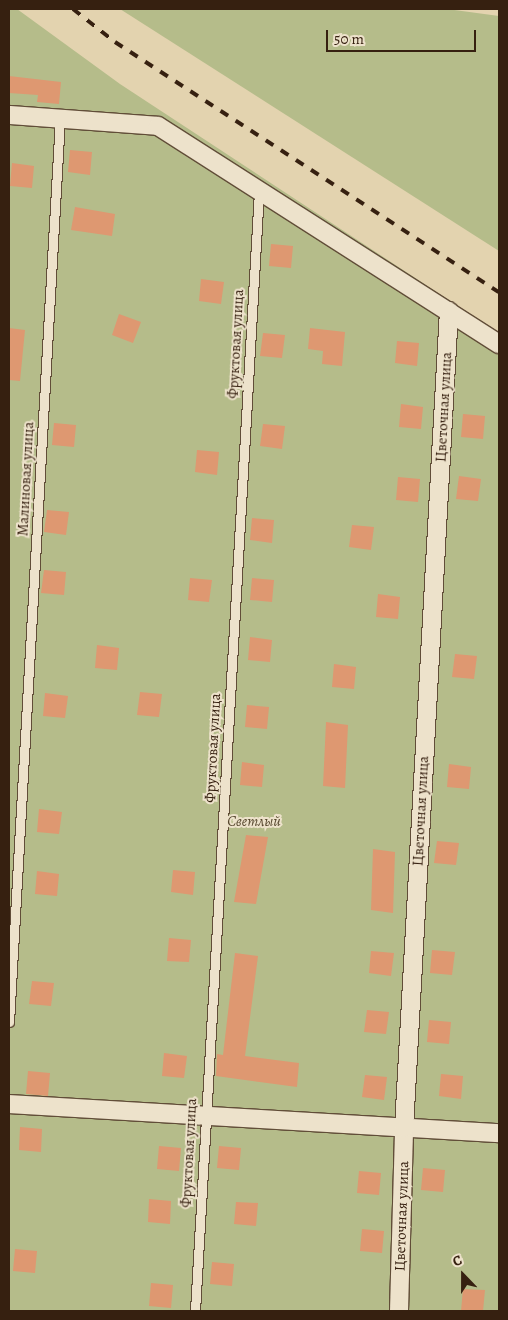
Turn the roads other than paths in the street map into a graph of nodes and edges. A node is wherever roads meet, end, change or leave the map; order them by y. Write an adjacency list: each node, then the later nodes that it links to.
1 (9, 115): 2 (street)
2 (60, 117): 3 (street); 6 (lane, Малиновая улица)
3 (260, 187): 4 (street); 8 (lane, Фруктовая улица)
4 (450, 311): 5 (street); 9 (street, Цветочная улица)
5 (499, 344)
6 (9, 1022)
7 (9, 1104): 8 (street)
8 (205, 1116): 9 (street); 11 (lane, Фруктовая улица)
9 (404, 1128): 10 (street); 12 (street, Цветочная улица)
10 (499, 1133)
11 (195, 1311)
12 (399, 1311)

